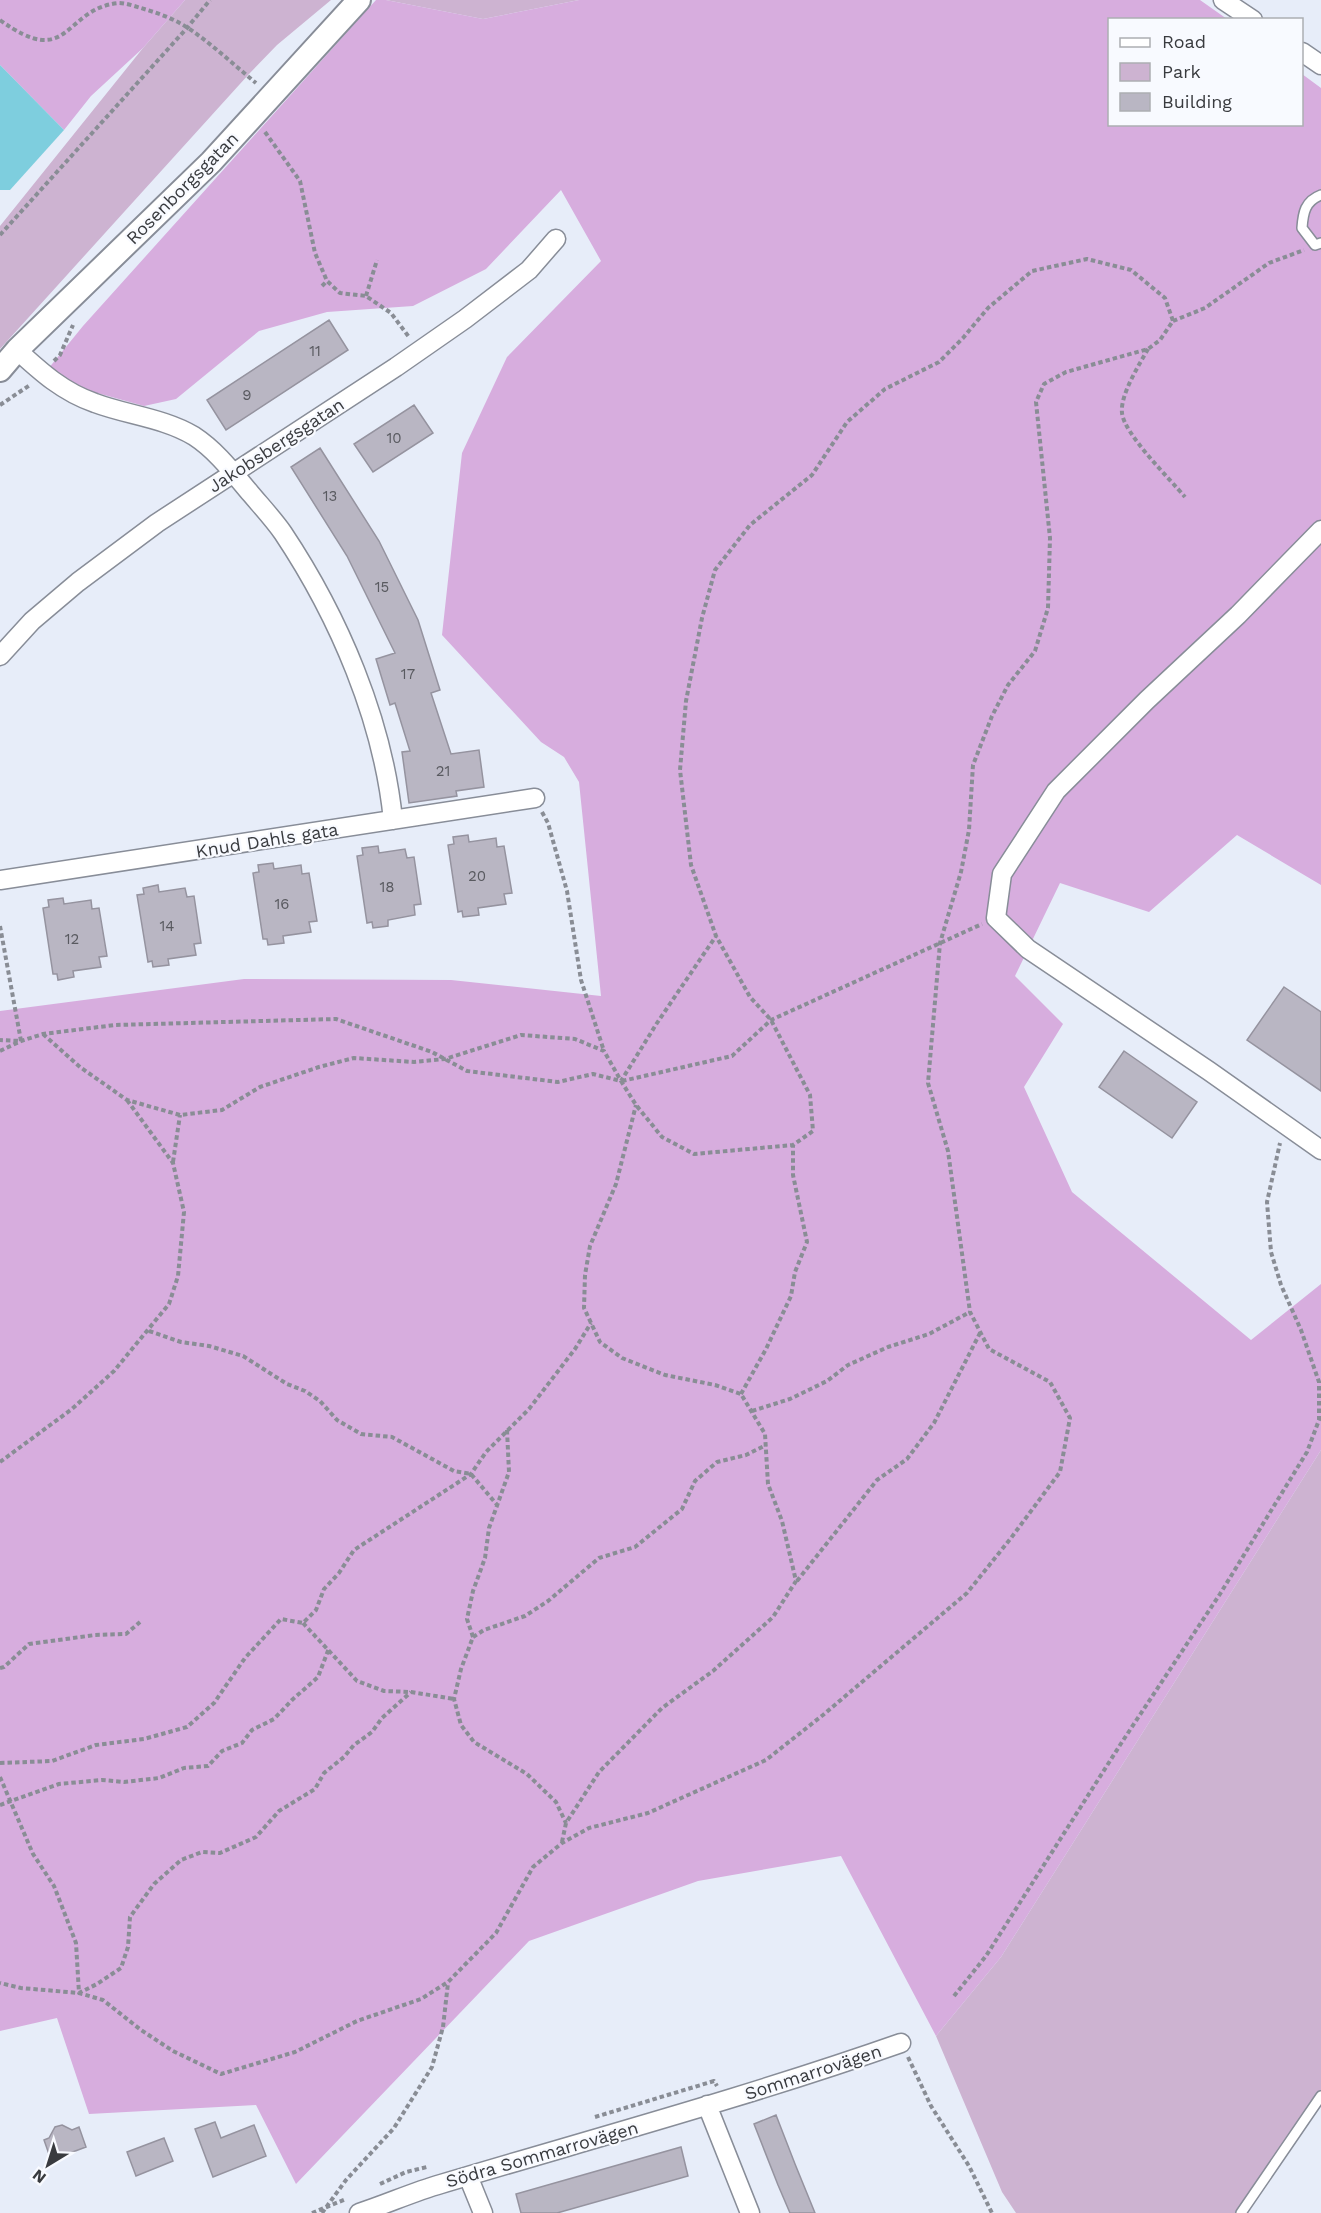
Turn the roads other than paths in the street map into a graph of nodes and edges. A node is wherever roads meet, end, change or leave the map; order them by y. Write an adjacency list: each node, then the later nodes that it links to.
1 (360, 0): 9 (street, Rosenborgsgatan)
2 (1223, 0): 3 (street)
3 (1250, 18)
4 (1303, 53): 5 (street)
5 (1321, 65)
6 (1321, 195): 8 (lane)
7 (556, 239): 11 (street, Jakobsbergsgatan)
8 (1318, 244)
9 (17, 350): 10 (street, Rosenborgsgatan); 11 (street)
10 (0, 370)
11 (234, 473): 13 (street, Jakobsbergsgatan); 15 (street)
12 (1321, 530): 17 (street)
13 (0, 656)
14 (535, 798): 15 (street, Knud Dahls gata)
15 (393, 820): 16 (street, Knud Dahls gata)
16 (0, 880)
17 (1321, 1150)
18 (901, 2043): 20 (street, Sommarrovägen)
19 (1321, 2096): 26 (lane)
20 (725, 2100): 21 (street, Södra Sommarrovägen)
21 (707, 2105): 22 (street, Södra Sommarrovägen); 25 (street)
22 (468, 2176): 23 (street, Södra Sommarrovägen); 24 (street)
23 (360, 2213)
24 (483, 2213)
25 (750, 2213)
26 (1241, 2213)

